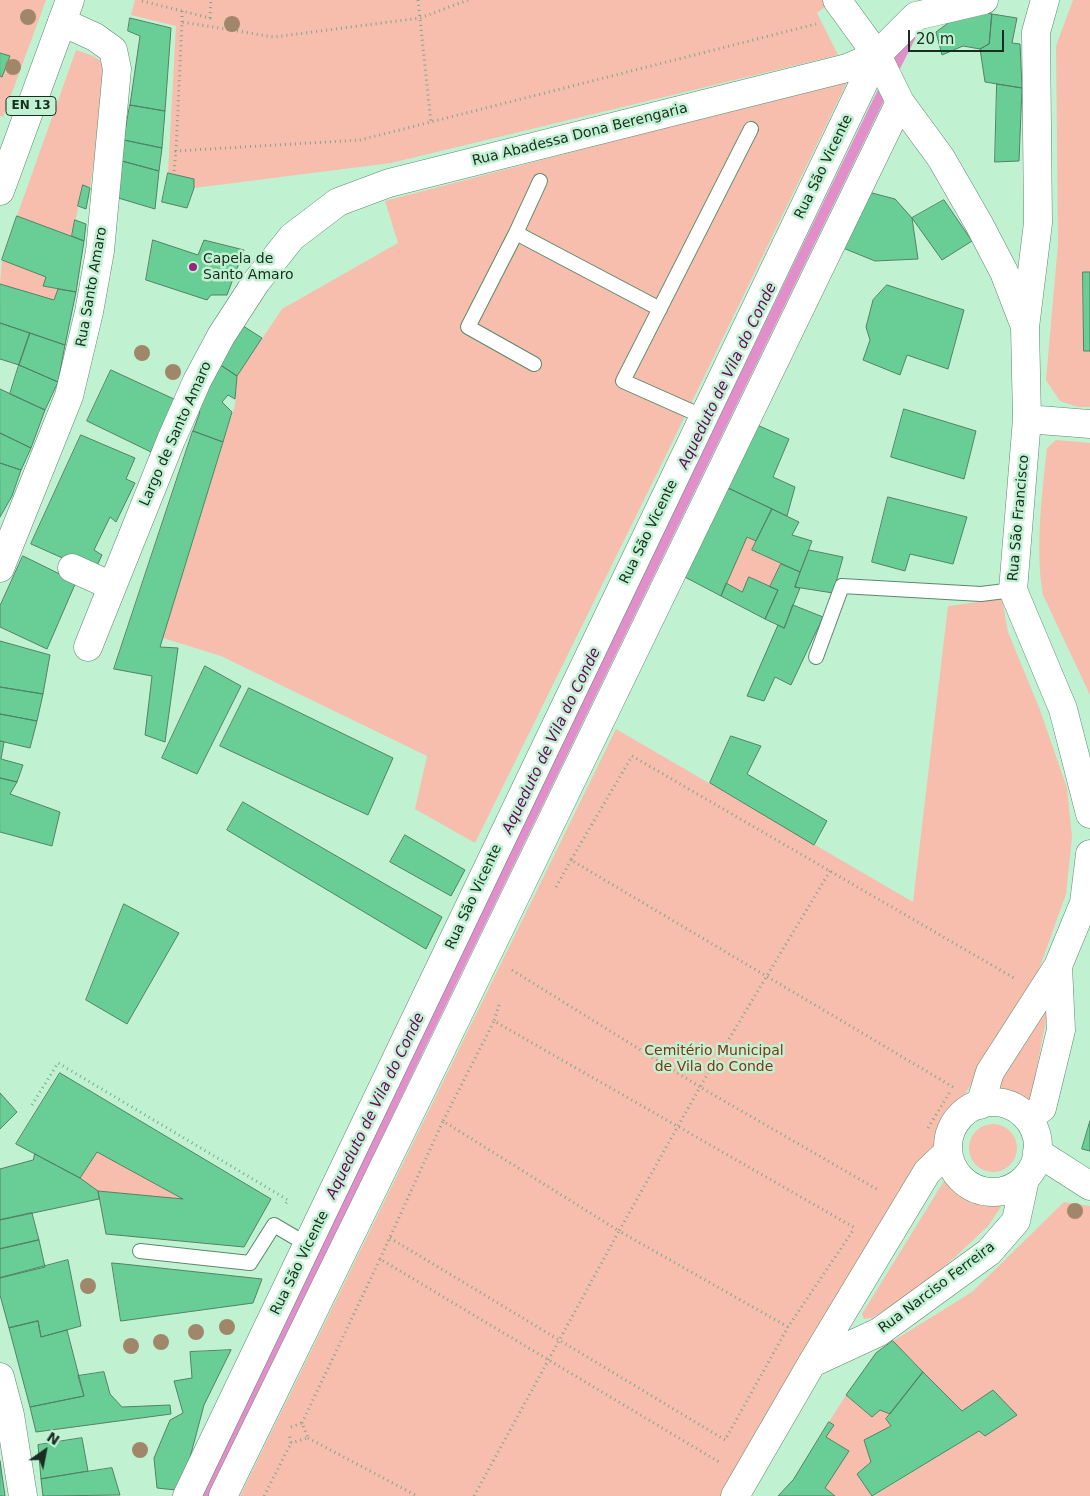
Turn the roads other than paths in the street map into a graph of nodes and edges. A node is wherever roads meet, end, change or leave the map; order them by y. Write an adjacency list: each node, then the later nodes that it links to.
1 (837, 0): 6 (street, Rua São Francisco)
2 (984, 0): 4 (street)
3 (1045, 0): 14 (street, Rua São Francisco)
4 (914, 8): 6 (street)
5 (66, 11): 10 (street, EN 13); 19 (street, Rua Santo Amaro)
6 (877, 55): 7 (street, Rua São Francisco); 12 (street, Rua Abadessa Dona Berengaria); 16 (street, Rua São Vicente)
7 (900, 102): 14 (street, Rua São Francisco); 40 (street)
8 (751, 129): 13 (lane)
9 (540, 181): 11 (lane)
10 (0, 191)
11 (516, 233): 13 (lane); 15 (lane)
12 (292, 237): 21 (street, Largo de Santo Amaro)
13 (660, 309): 16 (lane)
14 (1025, 327): 17 (street, Rua São Francisco)
15 (534, 364)
16 (704, 417): 34 (street, Rua São Vicente)
17 (1027, 419): 18 (street); 22 (street, Rua São Francisco)
18 (1090, 424)
19 (0, 568)
20 (72, 568): 21 (street)
21 (112, 586): 23 (street, Largo de Santo Amaro)
22 (1012, 590): 24 (lane); 25 (street, Rua São Francisco)
23 (88, 647)
24 (816, 657)
25 (1090, 814)
26 (1090, 854): 27 (street)
27 (1058, 966): 28 (street); 29 (street)
28 (980, 1105): 29 (street); 30 (street)
29 (1027, 1118): 31 (street)
30 (948, 1152): 32 (street); 36 (street)
31 (1037, 1152): 32 (street); 33 (street)
32 (1025, 1179): 36 (street, Rua Narciso Ferreira)
33 (1090, 1186)
34 (308, 1245): 35 (lane); 39 (street, Rua São Vicente)
35 (140, 1251)
36 (812, 1363): 41 (street)
37 (0, 1377): 38 (street)
38 (22, 1496)
39 (187, 1496)
40 (223, 1496)
41 (735, 1496)

